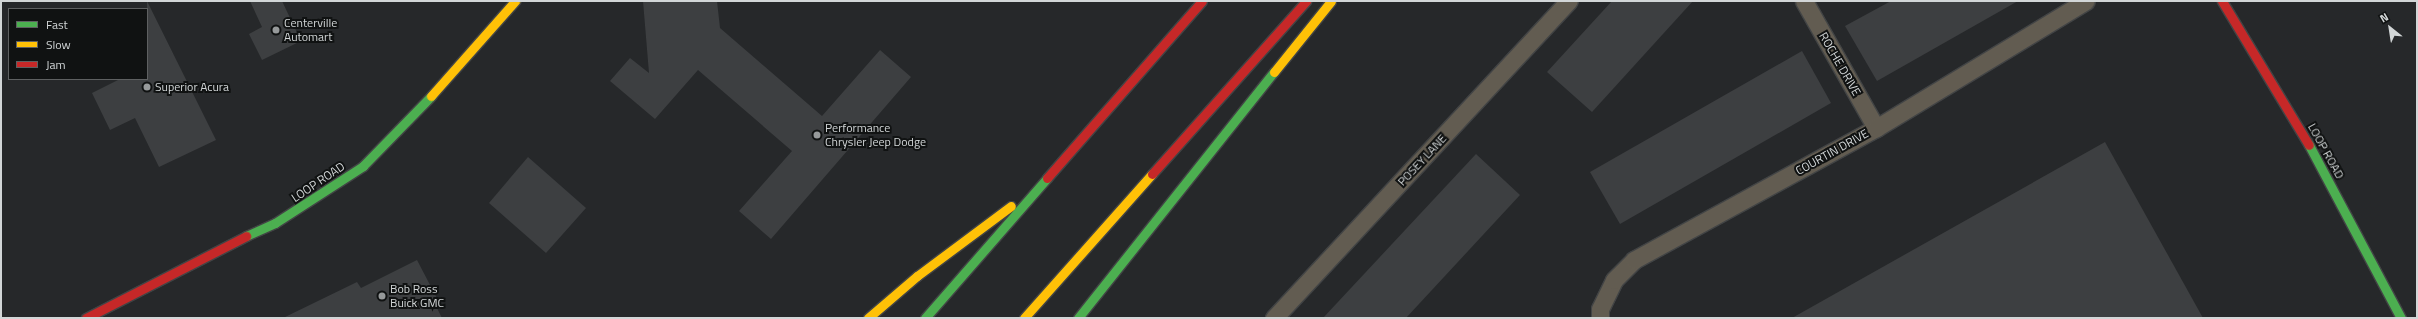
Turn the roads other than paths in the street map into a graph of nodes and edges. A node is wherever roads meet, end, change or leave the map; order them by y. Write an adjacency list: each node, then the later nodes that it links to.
1 (515, 1): 11 (main road, LOOP ROAD)
2 (1202, 1): 10 (main road)
3 (1306, 1): 14 (main road)
4 (1331, 1): 15 (main road)
5 (1569, 1): 16 (street, POSEY LANE)
6 (1804, 1): 9 (street, ROCHE DRIVE)
7 (2086, 1): 9 (street, COURTIN DRIVE)
8 (2222, 1): 18 (main road, LOOP ROAD)
9 (1876, 128): 17 (street, COURTIN DRIVE)
10 (1044, 182): 12 (main road); 13 (main road)
11 (86, 318)
12 (868, 318)
13 (925, 318)
14 (1024, 318)
15 (1078, 318)
16 (1274, 318)
17 (1600, 318)
18 (2401, 318)

